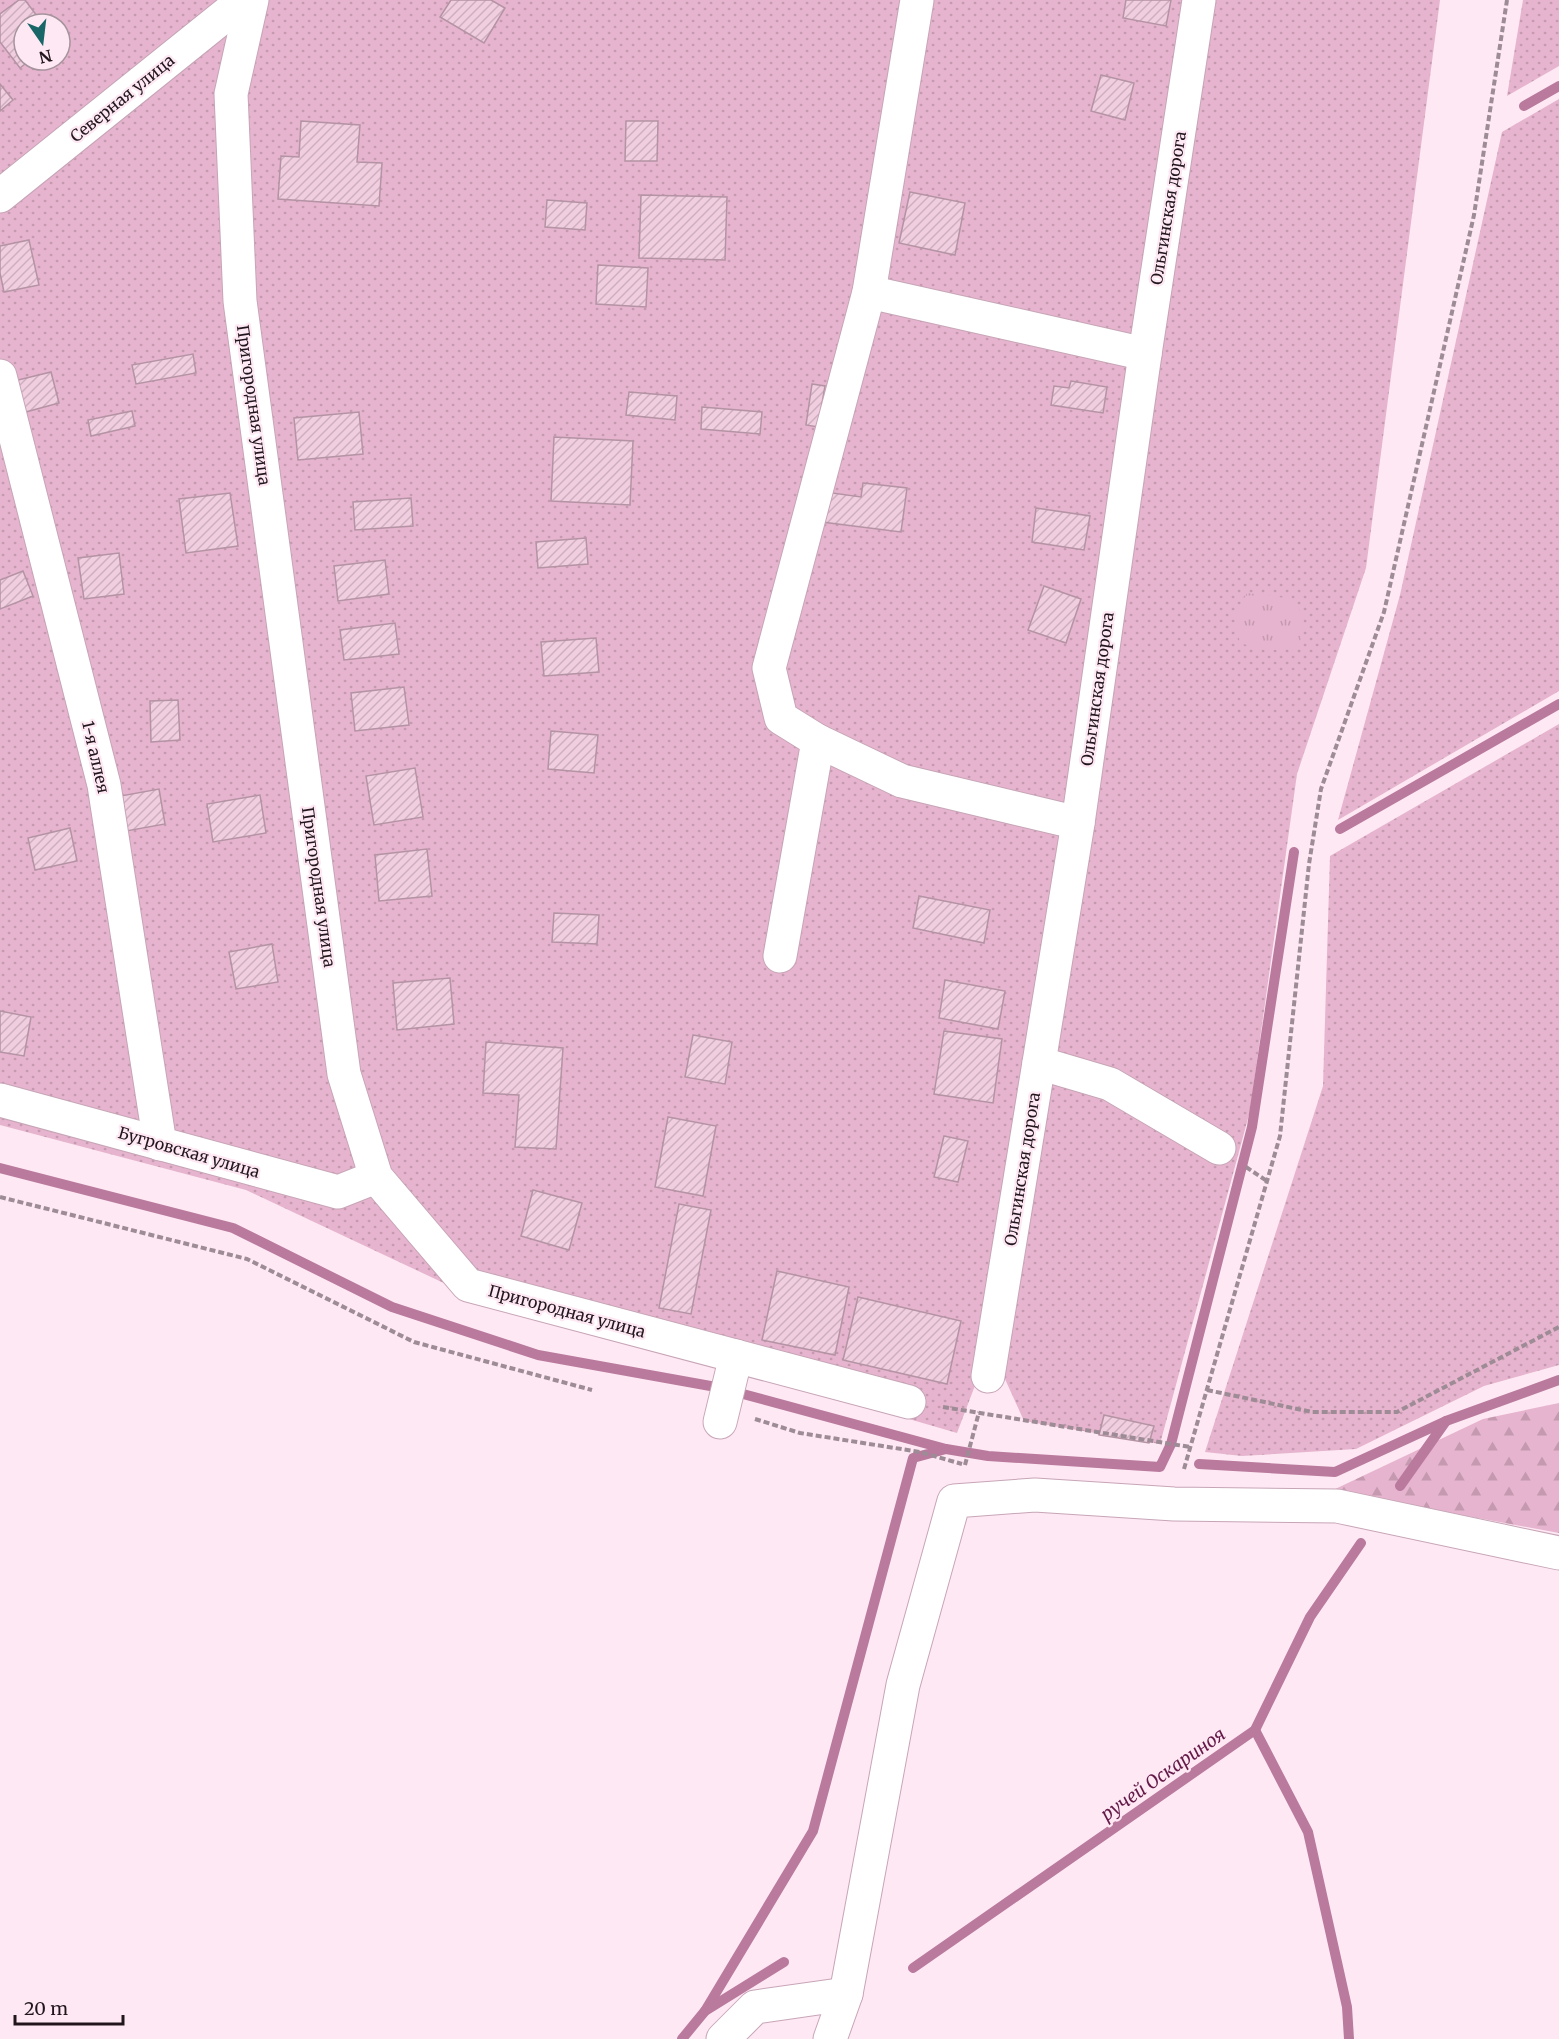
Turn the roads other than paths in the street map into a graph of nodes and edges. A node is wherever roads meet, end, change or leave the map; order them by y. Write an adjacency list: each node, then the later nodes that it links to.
1 (244, 0): 5 (street, Северная улица)
2 (252, 0): 16 (street, Пригородная улица)
3 (917, 0): 6 (street)
4 (1199, 0): 7 (street, Ольгинская дорога)
5 (0, 196)
6 (869, 292): 7 (street); 9 (street)
7 (1145, 354): 10 (street, Ольгинская дорога)
8 (0, 376): 14 (street, 1-я аллея)
9 (818, 741): 10 (street); 11 (street)
10 (1078, 823): 12 (street, Ольгинская дорога)
11 (780, 956)
12 (1039, 1063): 15 (street); 18 (street, Ольгинская дорога)
13 (0, 1100): 14 (street, Бугровская улица)
14 (160, 1144): 16 (street, Бугровская улица)
15 (1219, 1149)
16 (376, 1178): 17 (street, Пригородная улица)
17 (736, 1356): 19 (street, Пригородная улица); 20 (street)
18 (988, 1376)
19 (909, 1402)
20 (722, 1414)
21 (1559, 1553): 22 (street)
22 (846, 1994): 23 (street); 24 (street)
23 (723, 2039)
24 (830, 2039)

